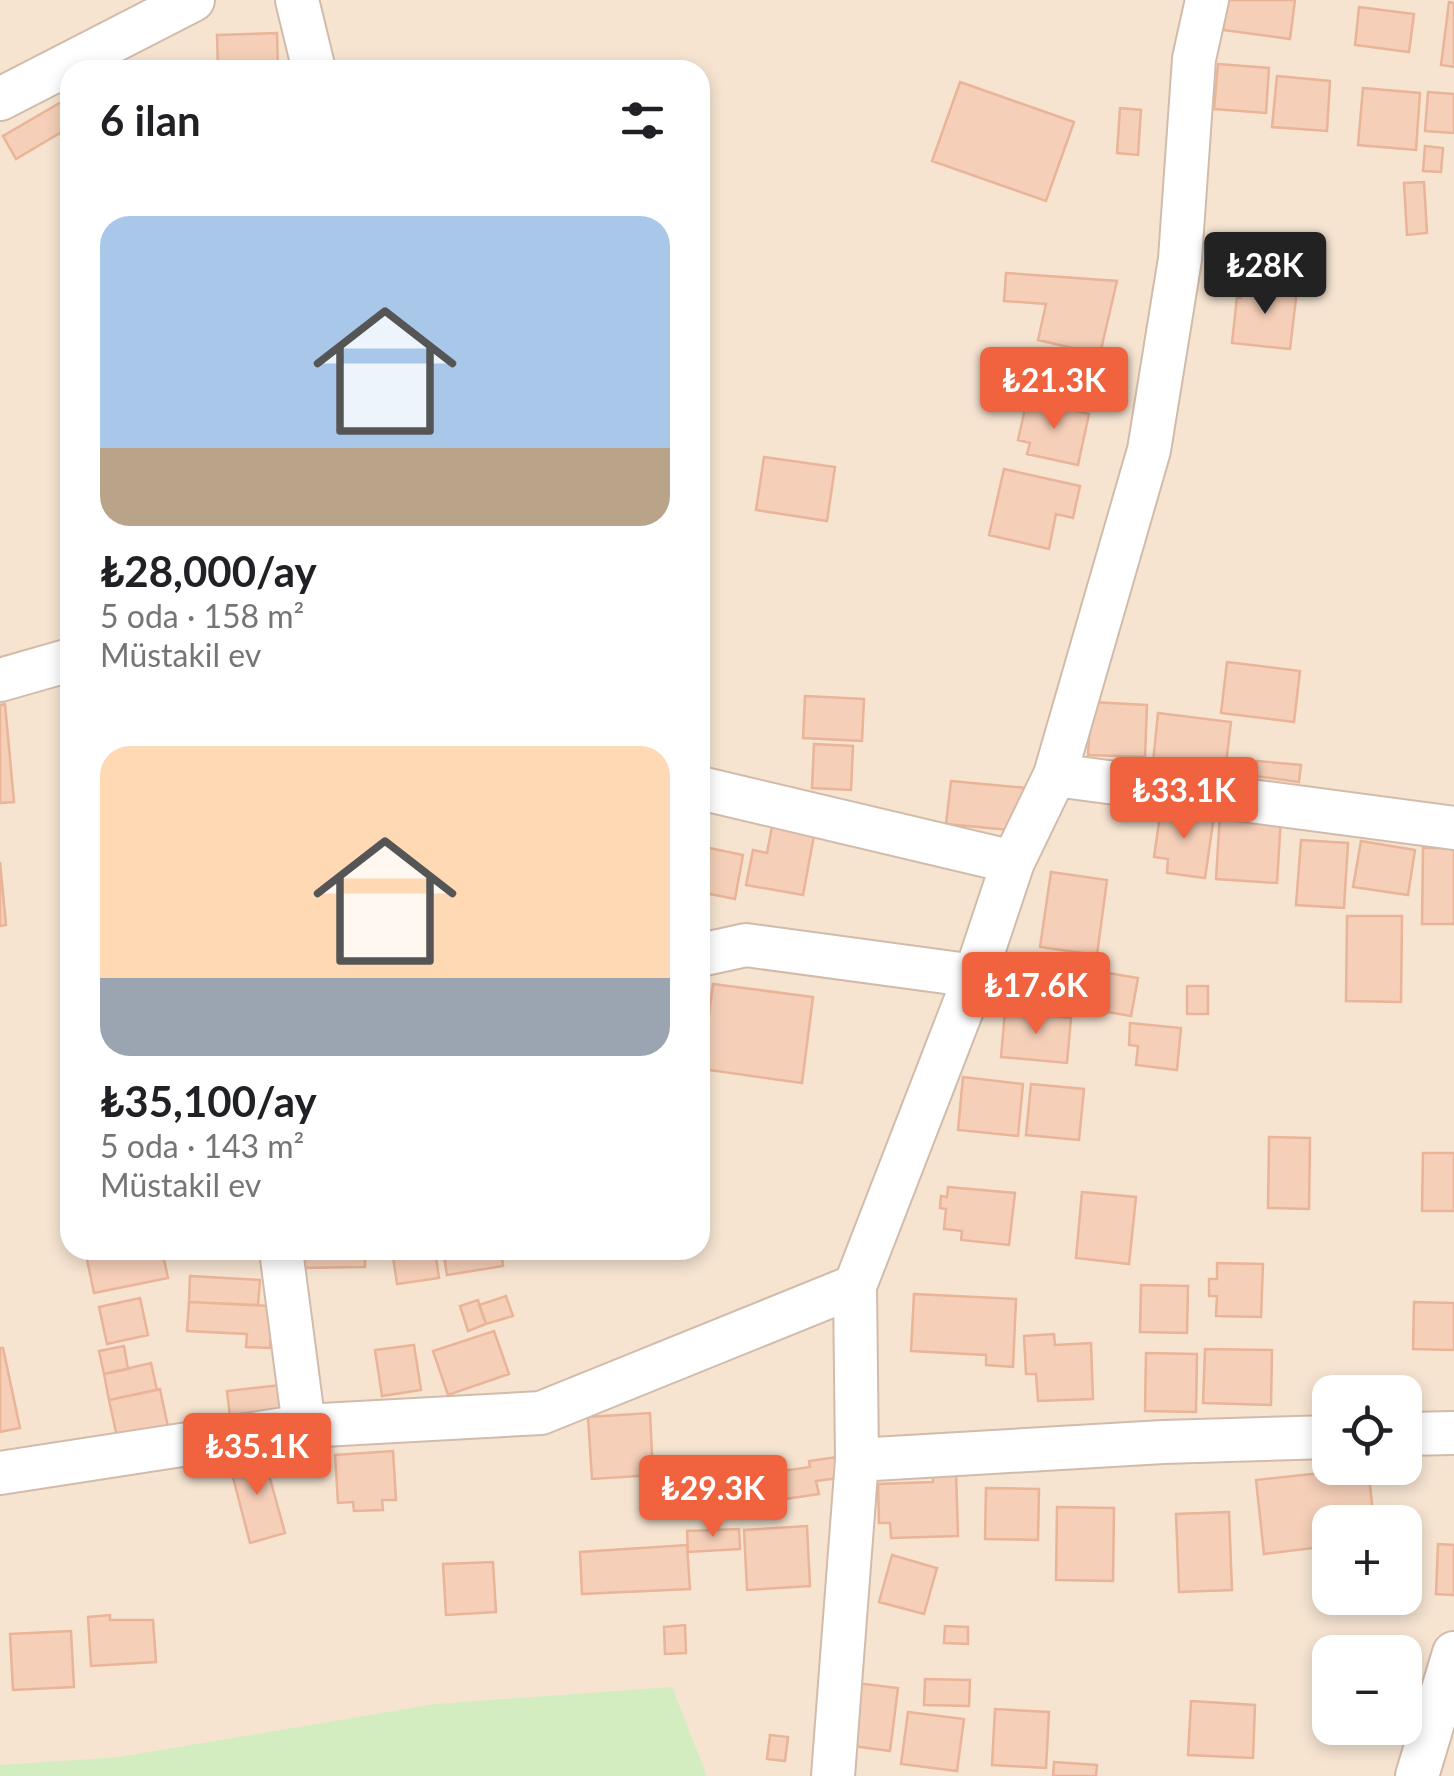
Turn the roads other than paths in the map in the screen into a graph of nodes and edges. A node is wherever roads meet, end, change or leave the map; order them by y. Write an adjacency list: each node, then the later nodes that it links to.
1 (193, 0): 4 (street)
2 (297, 0): 5 (street)
3 (1207, 0): 10 (street)
4 (76, 60)
5 (312, 60)
6 (60, 68): 7 (street)
7 (0, 99)
8 (60, 663): 9 (street)
9 (0, 680)
10 (1055, 775): 12 (street); 13 (street)
11 (710, 790): 13 (street)
12 (1454, 828)
13 (1013, 862): 15 (street)
14 (710, 953): 15 (street)
15 (975, 976): 17 (street)
16 (282, 1260): 18 (street)
17 (855, 1286): 18 (street); 22 (street)
18 (304, 1426): 23 (street)
19 (1454, 1433): 20 (street)
20 (1422, 1434)
21 (1312, 1438): 22 (street)
22 (857, 1460): 25 (street)
23 (0, 1473)
24 (1454, 1653): 26 (street)
25 (833, 1776)
26 (1416, 1776)

